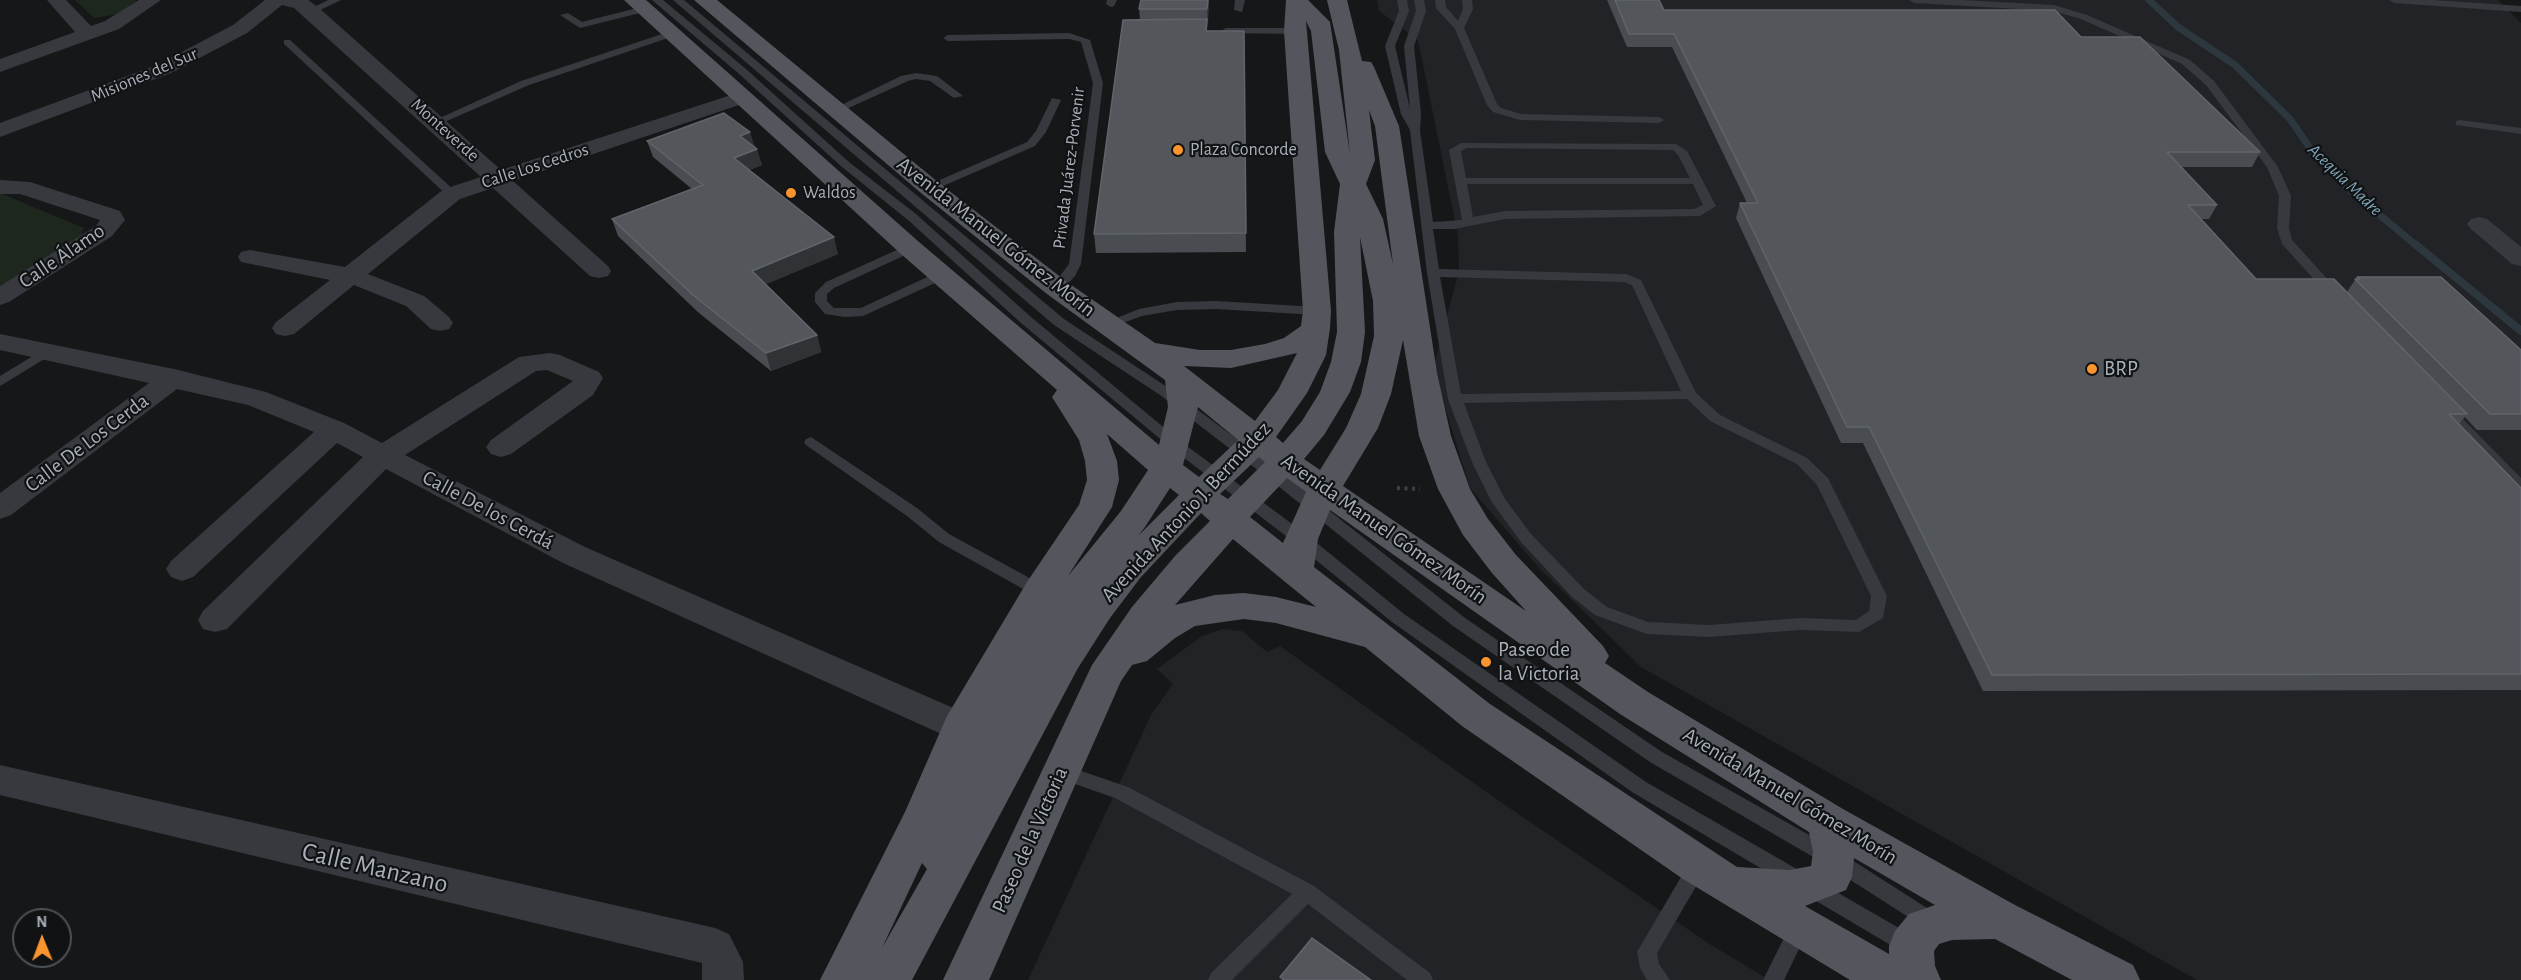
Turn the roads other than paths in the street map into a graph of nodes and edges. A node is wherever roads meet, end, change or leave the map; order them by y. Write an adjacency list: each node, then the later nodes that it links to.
1 (56, 0): 27 (street)
2 (152, 0): 27 (street)
3 (259, 0): 39 (street, Misiones del Sur)
4 (277, 0): 43 (street, Misiones del Sur)
5 (283, 0): 21 (street, Monteverde)
6 (336, 0): 21 (lane)
7 (678, 0): 31 (lane)
8 (704, 0): 31 (main road, Avenida Manuel Gómez Morín)
9 (1296, 0): 25 (main road, Avenida Antonio J. Bermúdez); 49 (main road)
10 (1337, 0): 30 (main road, Paseo de la Victoria)
11 (1402, 0): 45 (lane)
12 (1419, 0): 45 (lane)
13 (1440, 0): 23 (lane)
14 (1467, 0): 23 (lane)
15 (1914, 0): 65 (lane)
16 (2394, 0): 18 (lane)
17 (2513, 0): 20 (lane)
18 (2445, 2): 20 (lane)
19 (645, 3): 22 (lane); 26 (main road); 31 (lane)
20 (2521, 9)
21 (311, 11): 41 (street, Monteverde)
22 (565, 15)
23 (1460, 28): 40 (lane)
24 (1214, 31): 25 (lane)
25 (1295, 31): 66 (main road, Avenida Antonio J. Bermúdez)
26 (672, 34): 33 (main road); 41 (lane)
27 (89, 35): 32 (street)
28 (948, 38): 63 (lane, Privada Juárez-Porvenir)
29 (287, 42): 52 (lane)
30 (1350, 50): 49 (main road, Paseo de la Victoria); 98 (main road)
31 (756, 65): 33 (main road); 34 (main road, Avenida Manuel Gómez Morín); 35 (lane)
32 (0, 66)
33 (713, 73): 35 (main road)
34 (816, 92): 35 (main road); 38 (main road, Avenida Manuel Gómez Morín)
35 (763, 93): 46 (street, Calle Los Cedros); 56 (main road); 76 (lane); 85 (lane)
36 (958, 96): 38 (lane)
37 (1056, 100): 51 (lane)
38 (838, 109): 51 (main road, Avenida Manuel Gómez Morín)
39 (0, 117)
40 (1659, 120)
41 (436, 122): 46 (street, Monteverde)
42 (2460, 123): 44 (lane)
43 (0, 130)
44 (2521, 130)
45 (1415, 131): 55 (lane)
46 (498, 177): 52 (street, Calle Los Cedros); 59 (street, Monteverde)
47 (1461, 181): 48 (lane); 48 (lane); 53 (lane)
48 (1698, 181): 53 (lane)
49 (1353, 184): 86 (main road, Paseo de la Victoria); 89 (main road)
50 (0, 188): 64 (street, Calle Álamo)
51 (930, 188): 63 (main road, Avenida Manuel Gómez Morín)
52 (453, 194): 62 (street, Calle Los Cedros)
53 (1468, 222): 55 (lane)
54 (2479, 224): 58 (street)
55 (1427, 226): 60 (lane)
56 (910, 248): 61 (main road); 61 (lane)
57 (250, 257): 62 (street)
58 (2521, 259)
59 (599, 271)
60 (1433, 273): 77 (lane); 78 (lane)
61 (942, 275): 73 (main road)
62 (351, 276): 67 (street); 69 (street, Calle Los Cedros)
63 (1057, 288): 68 (main road, Avenida Manuel Gómez Morín)
64 (0, 297)
65 (2347, 307)
66 (1317, 319): 68 (lane); 71 (main road); 82 (main road, Avenida Antonio J. Bermúdez)
67 (440, 323)
68 (1109, 324): 71 (main road, Avenida Manuel Gómez Morín)
69 (285, 327)
70 (0, 342): 72 (street, Calle De los Cerdá)
71 (1147, 351): 76 (main road, Avenida Manuel Gómez Morín)
72 (46, 352): 74 (street, Calle De los Cerdá); 75 (lane)
73 (1044, 364): 85 (main road); 94 (main road)
74 (174, 378): 80 (street, Calle De los Cerdá); 90 (street, Calle De Los Cerda)
75 (0, 382)
76 (1182, 393): 82 (main road, Avenida Manuel Gómez Morín); 85 (main road)
77 (1690, 395): 78 (lane); 78 (lane)
78 (1455, 399)
79 (2438, 401): 88 (lane)
80 (334, 430): 84 (street, Calle De los Cerdá); 93 (street)
81 (811, 442): 94 (lane)
82 (1250, 446): 86 (main road, Avenida Manuel Gómez Morín); 87 (main road, Avenida Antonio J. Bermúdez)
83 (501, 447): 84 (street)
84 (383, 455): 95 (street); 99 (street, Calle De los Cerdá)
85 (1170, 456): 87 (main road); 108 (main road)
86 (1279, 468): 89 (main road, Avenida Manuel Gómez Morín); 91 (main road, Paseo de la Victoria)
87 (1207, 486): 91 (main road); 108 (main road, Avenida Antonio J. Bermúdez)
88 (2521, 487)
89 (1319, 497): 92 (main road); 98 (main road, Avenida Manuel Gómez Morín); 102 (lane)
90 (0, 507)
91 (1238, 510): 92 (main road); 97 (main road, Paseo de la Victoria)
92 (1298, 556): 96 (main road); 102 (lane)
93 (182, 569)
94 (1040, 591): 99 (main road)
95 (215, 620)
96 (1374, 635): 97 (main road); 103 (main road)
97 (1105, 675): 100 (main road, Paseo de la Victoria)
98 (1634, 703): 102 (main road, Avenida Manuel Gómez Morín)
99 (961, 727): 110 (main road)
100 (1060, 772): 104 (lane); 111 (main road, Paseo de la Victoria)
101 (0, 780): 109 (street, Calle Manzano)
102 (1824, 856): 103 (main road); 105 (main road, Avenida Manuel Gómez Morín); 107 (lane); 107 (lane)
103 (1715, 876): 106 (main road); 114 (lane)
104 (1307, 892): 112 (lane); 113 (lane)
105 (1999, 920): 107 (main road); 116 (main road, Avenida Manuel Gómez Morín)
106 (1800, 926): 107 (main road); 115 (lane)
107 (1914, 958)
108 (898, 971)
109 (723, 980)
110 (843, 980)
111 (966, 980)
112 (1218, 980)
113 (1423, 980)
114 (1660, 980)
115 (1773, 980)
116 (2118, 980)

